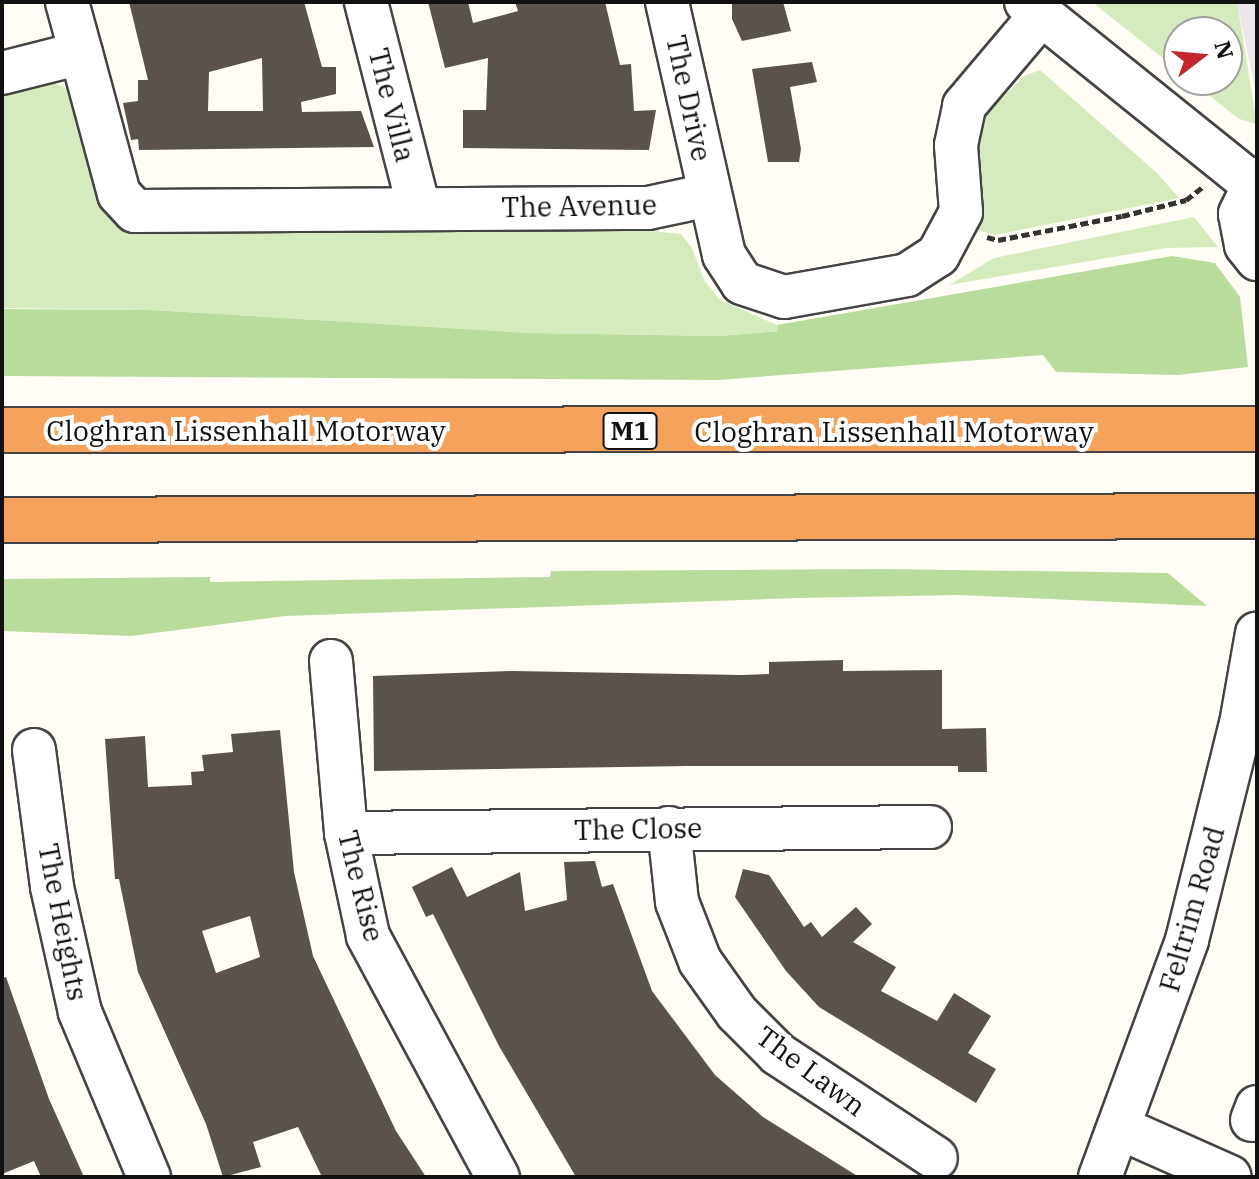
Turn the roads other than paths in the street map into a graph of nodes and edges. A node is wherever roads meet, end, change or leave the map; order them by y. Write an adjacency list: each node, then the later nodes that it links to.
1 (67, 2): 5 (street)
2 (366, 2): 9 (street, The Villa)
3 (667, 2): 8 (street, The Drive)
4 (1034, 9): 7 (street); 8 (street)
5 (81, 53): 6 (street); 9 (street, The Avenue)
6 (2, 73)
7 (1254, 182): 10 (street)
8 (709, 195): 9 (street, The Avenue)
9 (419, 208)
10 (1257, 259)
11 (1257, 429): 12 (highway, Cloghran Lissenhall Motorway / M1)
12 (2, 430)
13 (1257, 516): 14 (highway)
14 (2, 520)
15 (1257, 633): 21 (street, Feltrim Road)
16 (331, 661): 20 (street, The Rise)
17 (34, 750): 23 (street, The Heights)
18 (930, 827): 19 (street, The Close)
19 (669, 828): 20 (street, The Close); 22 (street, The Lawn)
20 (346, 833): 24 (street, The Rise)
21 (1120, 1128): 25 (street, Feltrim Road); 26 (street)
22 (936, 1158)
23 (149, 1177)
24 (498, 1177)
25 (1100, 1177)
26 (1230, 1177)

